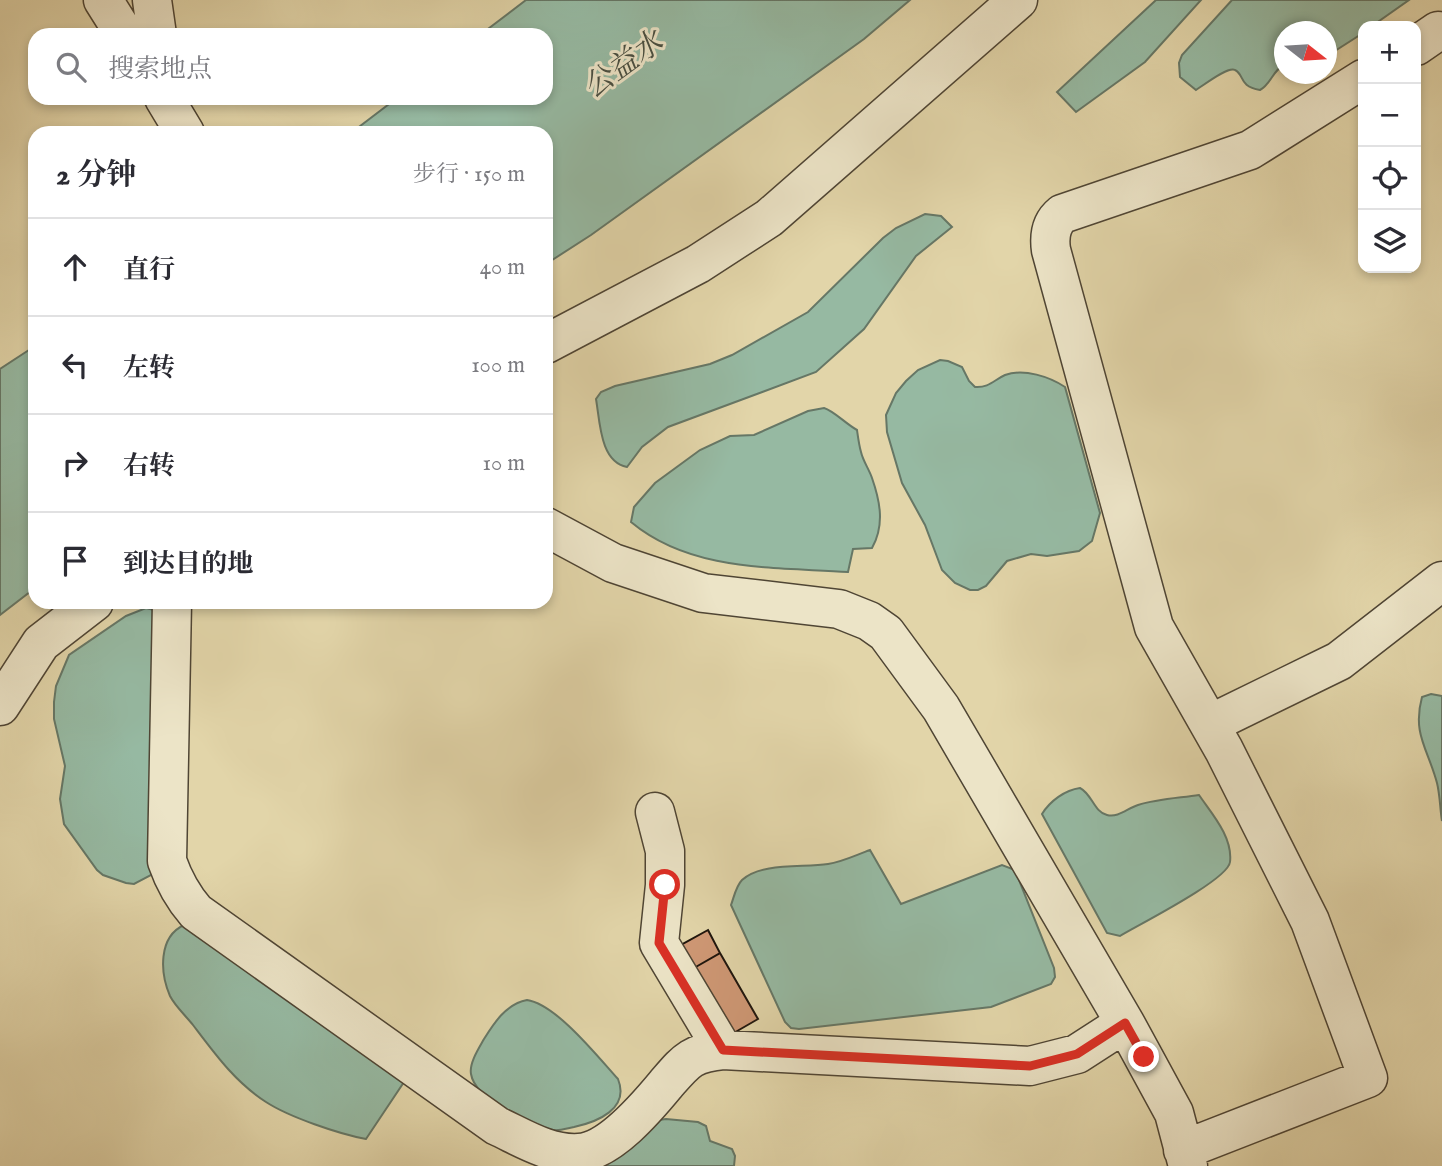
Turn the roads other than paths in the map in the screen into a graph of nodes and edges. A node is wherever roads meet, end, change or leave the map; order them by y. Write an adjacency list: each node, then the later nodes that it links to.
1 (103, 0): 4 (street)
2 (152, 0): 5 (street)
3 (1018, 0): 7 (street)
4 (121, 28)
5 (156, 28)
6 (1358, 82): 13 (street)
7 (553, 340)
8 (553, 531): 15 (street)
9 (1442, 581): 13 (street)
10 (85, 609): 12 (street)
11 (172, 609): 18 (street)
12 (0, 706)
13 (1210, 724): 17 (street)
14 (655, 813): 16 (street)
15 (1125, 1023): 16 (street); 17 (street)
16 (723, 1050): 18 (street)
17 (1186, 1158)
18 (580, 1159)

